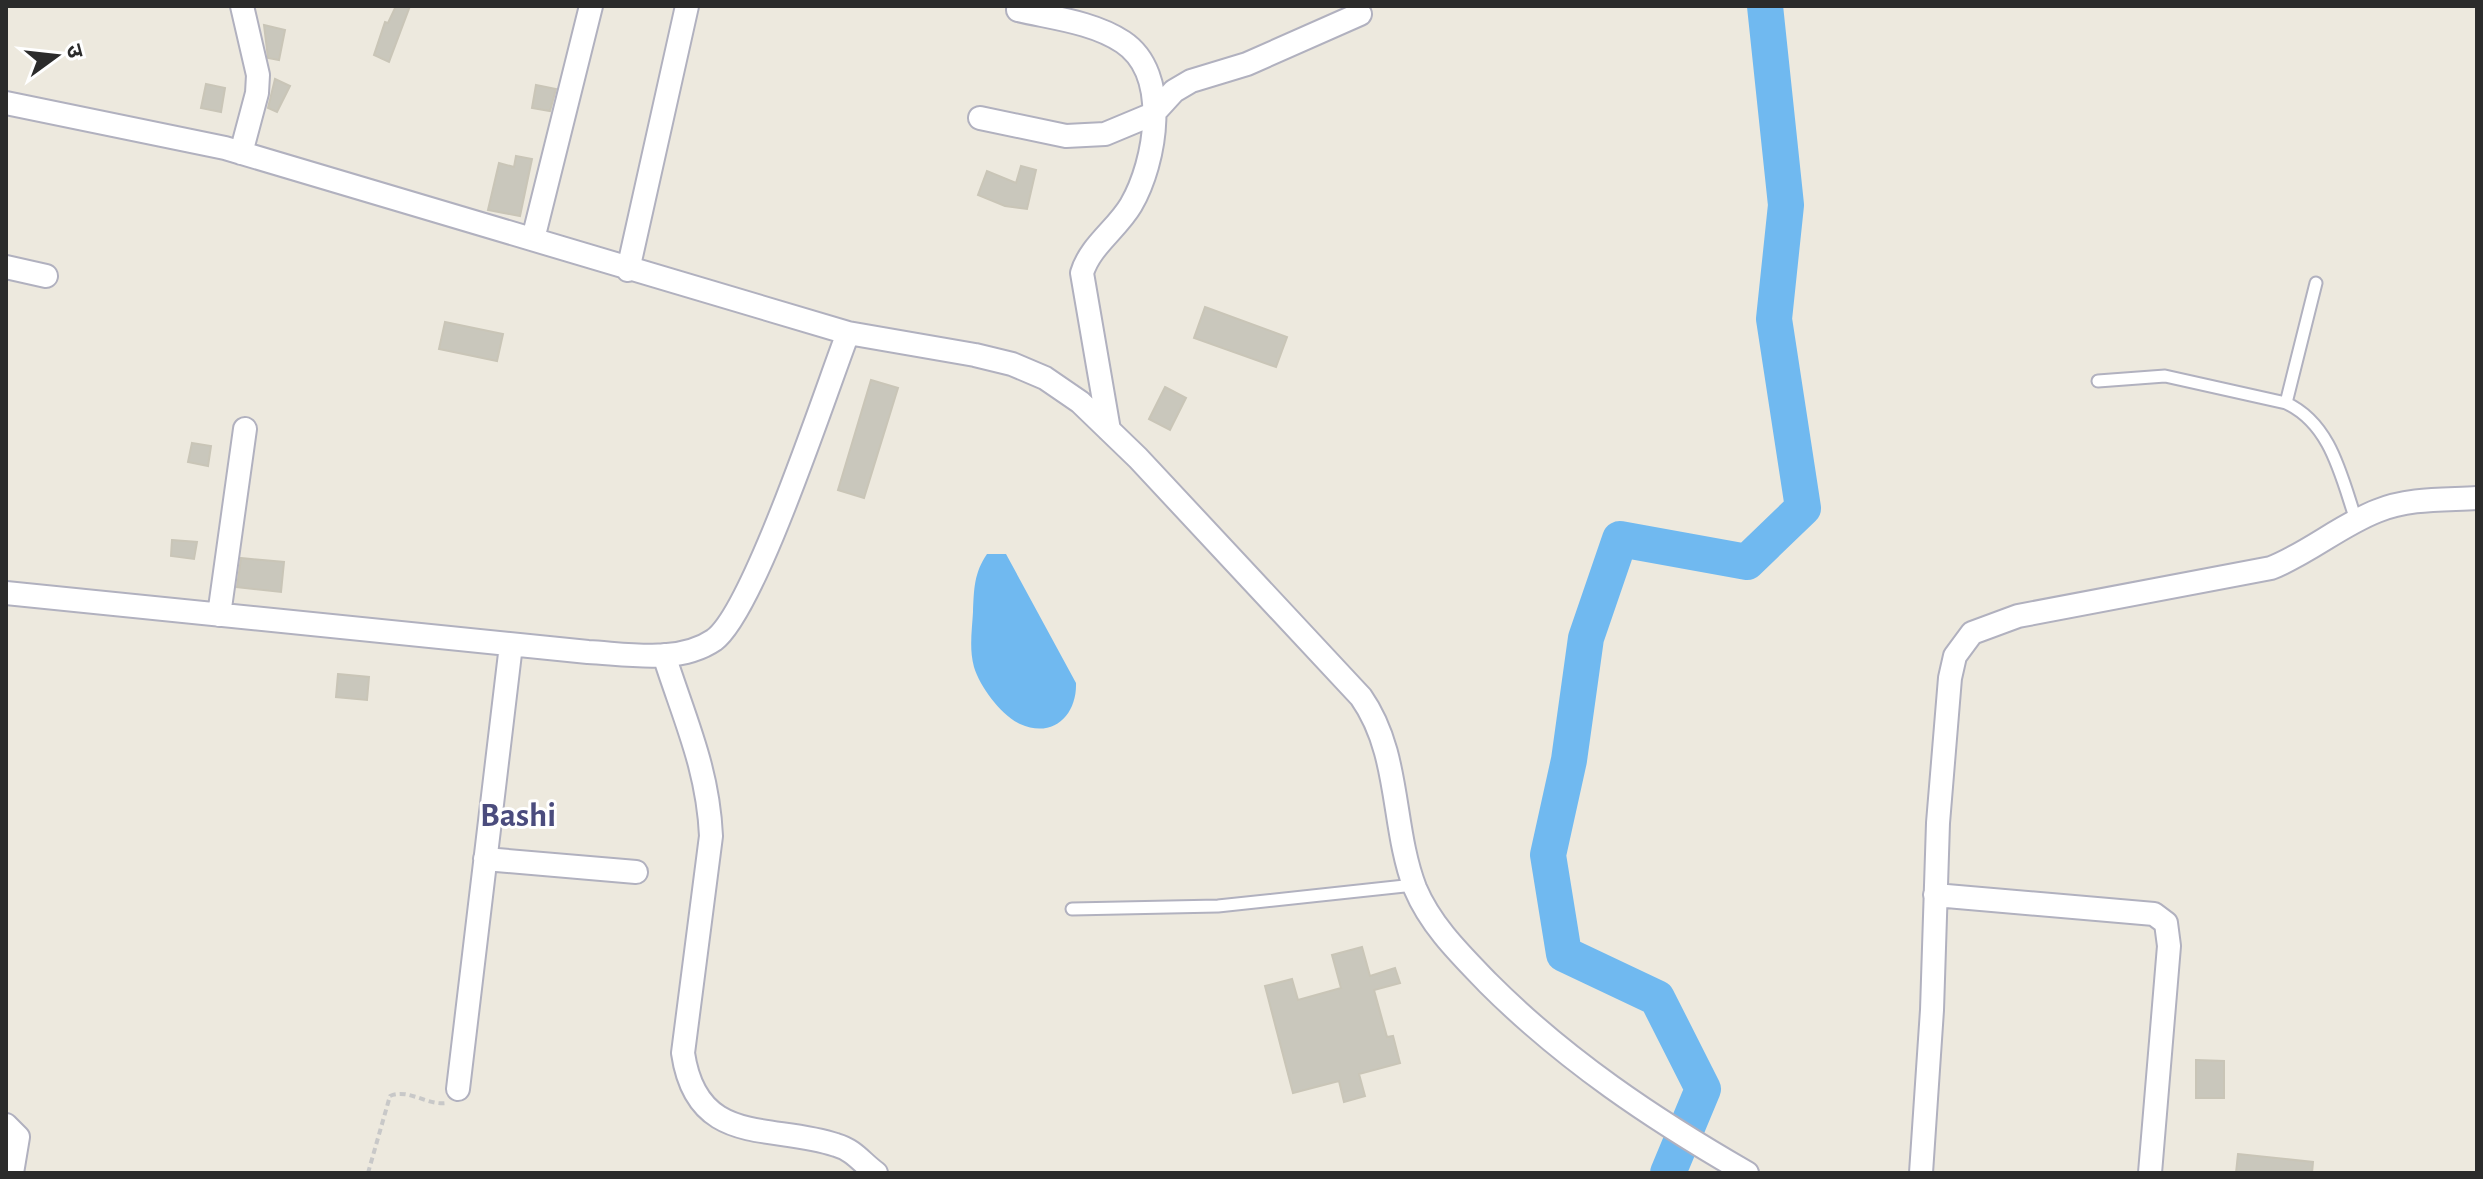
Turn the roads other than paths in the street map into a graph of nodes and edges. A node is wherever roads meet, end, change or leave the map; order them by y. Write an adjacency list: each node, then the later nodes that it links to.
1 (242, 6): 9 (street)
2 (591, 6): 10 (street)
3 (687, 6): 12 (street)
4 (1018, 10): 7 (street)
5 (1360, 14): 7 (street)
6 (6, 103): 9 (street)
7 (1153, 114): 8 (street); 19 (street)
8 (980, 118)
9 (241, 153): 10 (street)
10 (533, 239): 12 (street)
11 (6, 267): 13 (street)
12 (628, 270): 15 (street)
13 (46, 276)
14 (2316, 283): 17 (lane)
15 (848, 333): 19 (street); 25 (street)
16 (2098, 381): 17 (lane)
17 (2286, 403): 21 (lane)
18 (245, 429): 23 (street)
19 (1109, 430): 28 (street)
20 (2477, 498): 21 (street)
21 (2356, 520): 29 (street)
22 (6, 593): 23 (street)
23 (219, 615): 24 (street)
24 (511, 645): 25 (street); 26 (street)
25 (664, 655): 35 (street)
26 (485, 859): 27 (street); 31 (street)
27 (636, 872)
28 (1414, 885): 30 (lane); 33 (street)
29 (1935, 895): 36 (street); 37 (street)
30 (1072, 909)
31 (458, 1089)
32 (6, 1125): 34 (street)
33 (1741, 1170)
34 (12, 1173)
35 (876, 1173)
36 (1921, 1173)
37 (2150, 1173)

